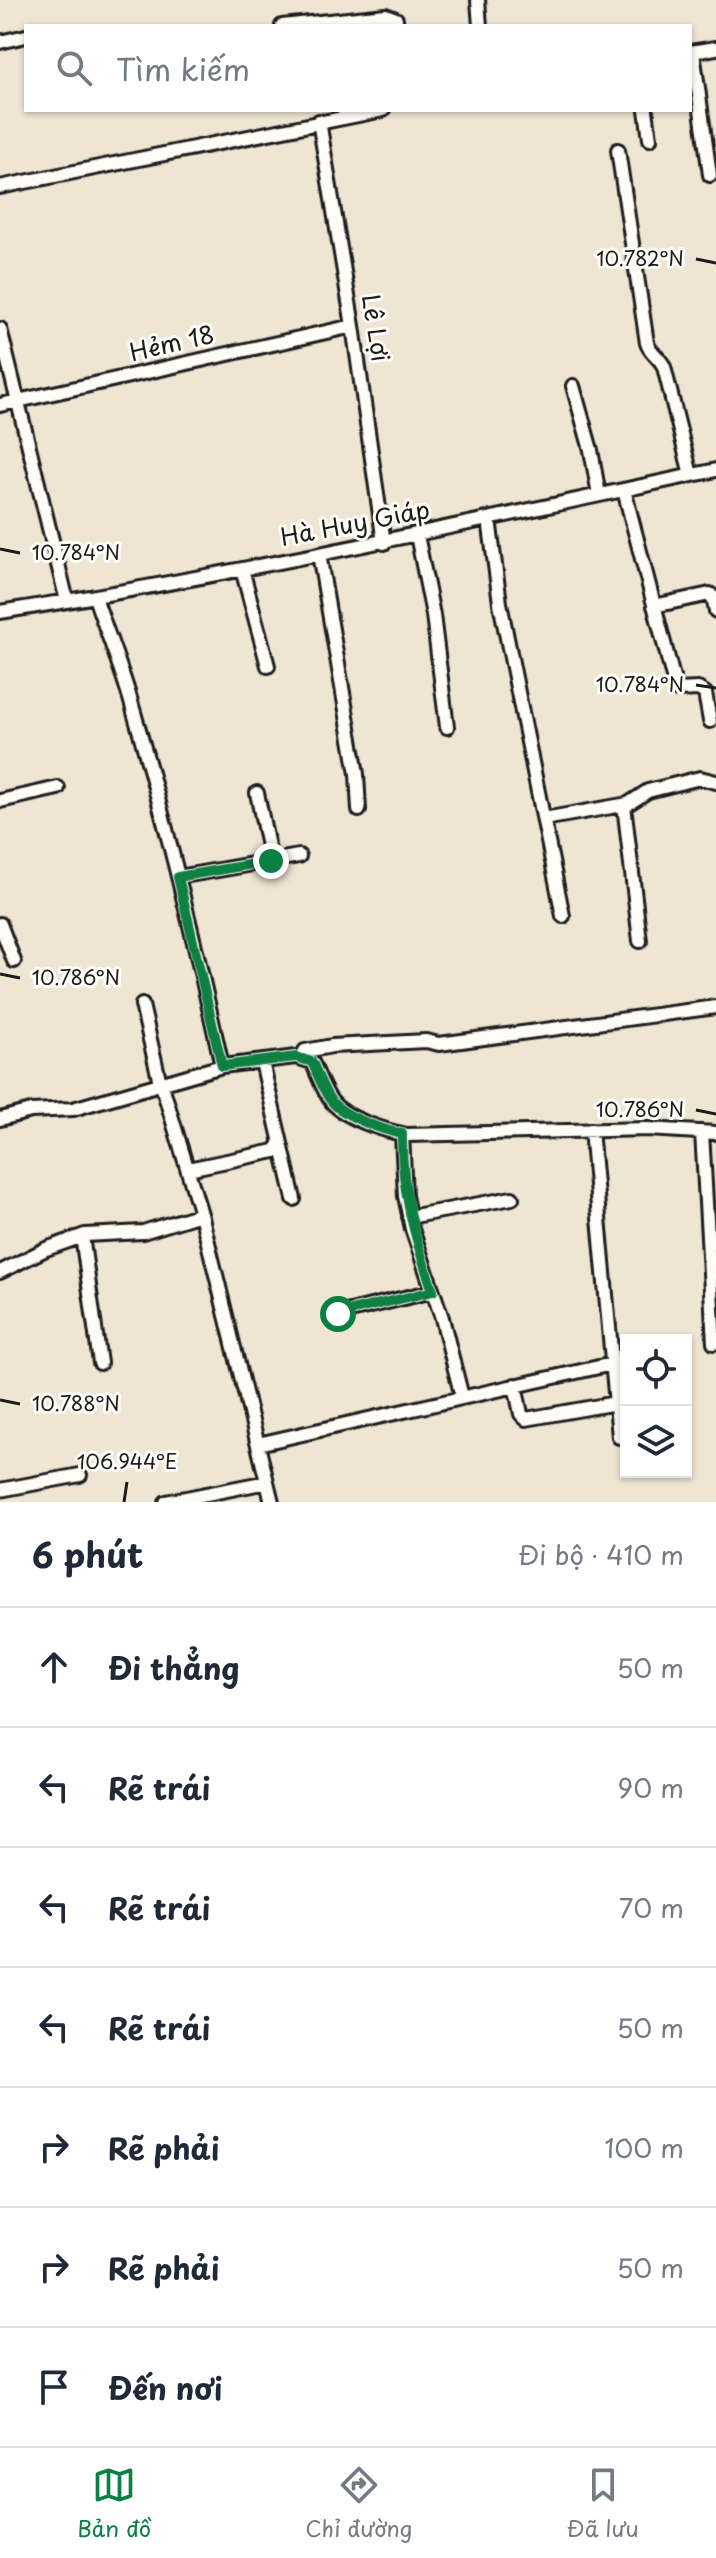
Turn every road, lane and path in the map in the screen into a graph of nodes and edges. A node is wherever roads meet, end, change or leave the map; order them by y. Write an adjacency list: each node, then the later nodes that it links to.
1 (478, 0): 4 (street)
2 (301, 24): 3 (street)
3 (397, 24)
4 (480, 24)
5 (24, 36): 6 (street)
6 (0, 42)
7 (715, 44): 8 (street)
8 (692, 52)
9 (692, 58): 15 (street)
10 (371, 112): 12 (street)
11 (646, 112): 13 (street)
12 (319, 121): 16 (street); 17 (street, Lê Lợi)
13 (650, 139)
14 (618, 150): 23 (street)
15 (710, 175)
16 (0, 187)
17 (353, 326): 20 (street, Hẻm 18); 28 (street, Lê Lợi)
18 (0, 329): 20 (street)
19 (573, 386): 25 (street)
20 (17, 401): 21 (street, Hẻm 18); 32 (street)
21 (0, 405)
22 (716, 470): 23 (street, Hà Huy Giáp)
23 (691, 475): 24 (street, Hà Huy Giáp)
24 (624, 490): 25 (street, Hà Huy Giáp); 33 (street)
25 (599, 495): 26 (street, Hà Huy Giáp)
26 (489, 519): 27 (street, Hà Huy Giáp); 45 (street)
27 (417, 535): 28 (street, Hà Huy Giáp); 38 (street)
28 (384, 543): 29 (street, Hà Huy Giáp)
29 (319, 554): 30 (street, Hà Huy Giáp); 44 (street)
30 (242, 569): 31 (street, Hà Huy Giáp); 36 (street)
31 (95, 597): 32 (street, Hà Huy Giáp); 48 (street)
32 (67, 601): 35 (street, Hà Huy Giáp)
33 (654, 606): 34 (street); 37 (street)
34 (716, 611)
35 (0, 612)
36 (268, 666)
37 (710, 721)
38 (447, 727)
39 (716, 782): 43 (street)
40 (58, 788): 42 (street)
41 (257, 793): 47 (street)
42 (0, 801)
43 (624, 805): 45 (street); 51 (street)
44 (359, 810)
45 (544, 819): 49 (street)
46 (299, 856): 47 (street)
47 (271, 861): 48 (street)
48 (178, 877): 57 (street)
49 (563, 916)
50 (0, 924): 52 (street)
51 (640, 941)
52 (14, 961)
53 (142, 1005): 58 (street)
54 (716, 1007): 55 (street)
55 (302, 1057): 56 (street); 62 (street)
56 (262, 1062): 57 (street); 63 (street)
57 (222, 1066): 58 (street)
58 (160, 1082): 59 (street); 64 (street)
59 (0, 1119)
60 (591, 1130): 61 (street); 62 (street); 75 (street)
61 (709, 1132): 73 (street)
62 (402, 1134): 68 (street)
63 (278, 1147): 64 (street); 66 (street)
64 (188, 1169): 67 (street)
65 (512, 1198): 68 (street)
66 (294, 1199)
67 (201, 1214): 69 (street); 80 (street)
68 (409, 1217): 71 (street)
69 (82, 1236): 70 (street); 74 (street)
70 (0, 1272)
71 (433, 1291): 72 (street); 77 (street)
72 (338, 1314)
73 (714, 1343)
74 (100, 1363)
75 (612, 1364): 76 (street); 78 (street)
76 (515, 1385): 77 (street); 78 (street)
77 (462, 1397): 80 (street)
78 (616, 1403): 79 (street)
79 (619, 1437)
80 (258, 1444): 82 (street)
81 (80, 1475): 83 (street)
82 (267, 1482): 84 (street); 85 (street)
83 (0, 1490)
84 (166, 1502)
85 (272, 1502)

